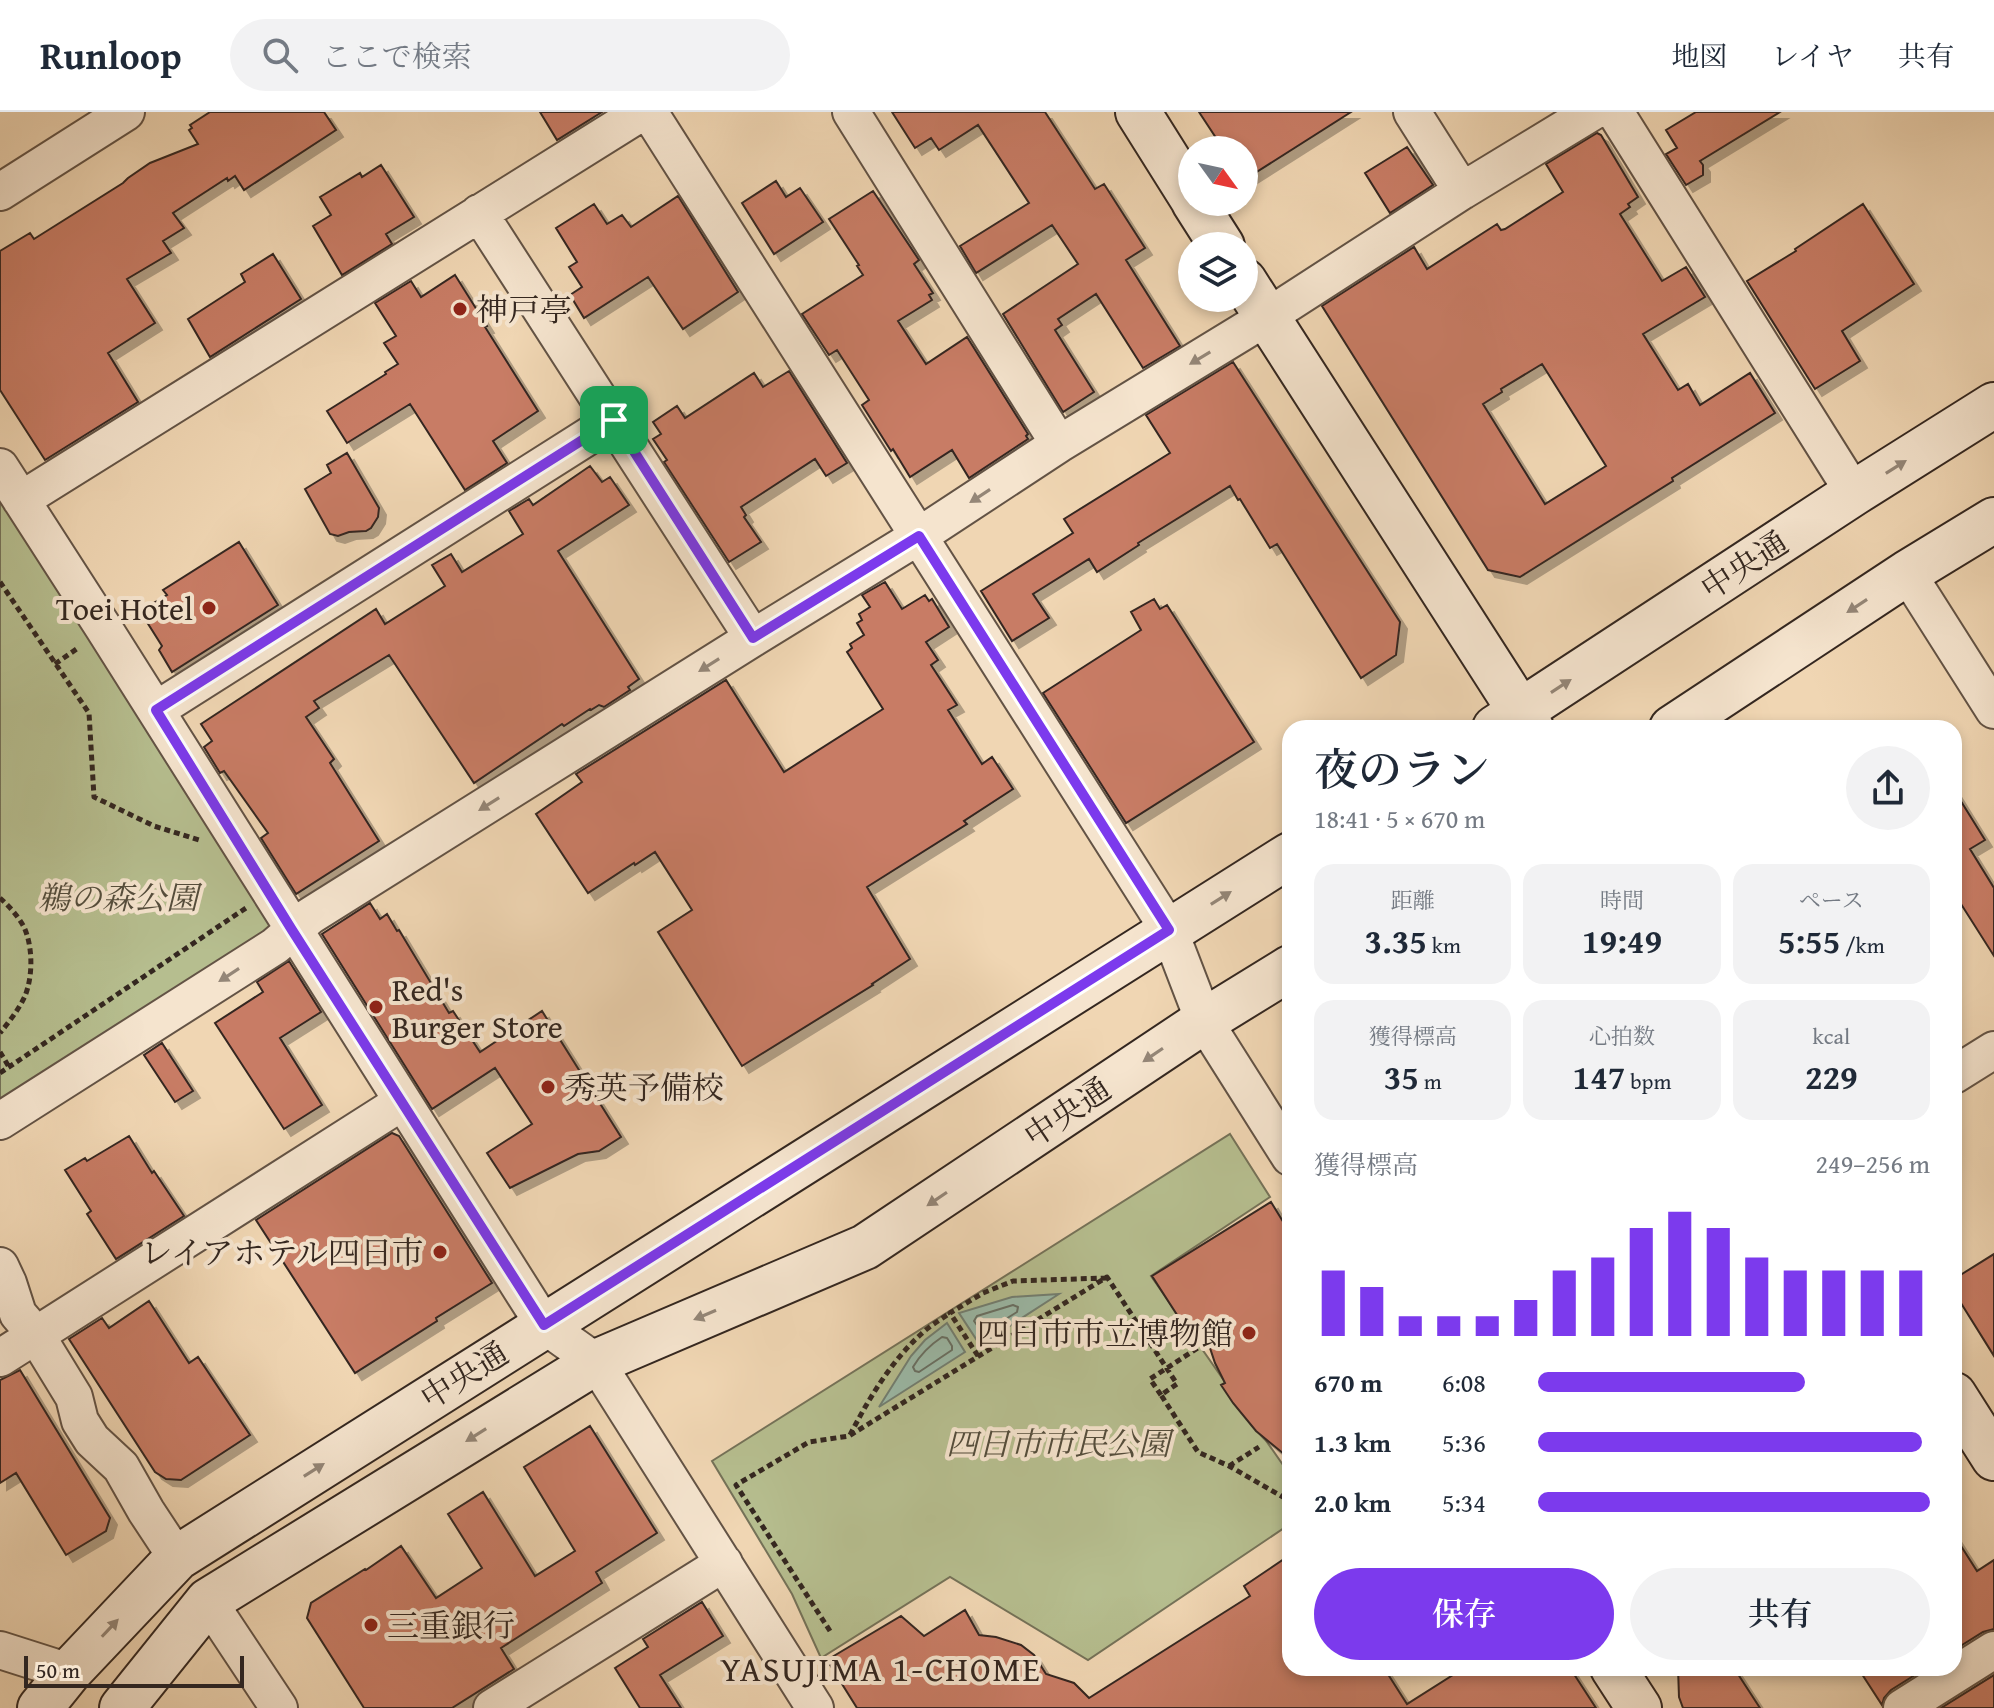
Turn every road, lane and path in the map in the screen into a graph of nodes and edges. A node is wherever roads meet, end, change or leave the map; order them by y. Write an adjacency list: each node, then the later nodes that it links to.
1 (126, 112): 11 (street)
2 (642, 112): 12 (street)
3 (649, 112): 22 (street)
4 (851, 112): 17 (street)
5 (1138, 112): 9 (street)
6 (1412, 112): 10 (street)
7 (1592, 112): 10 (street)
8 (1615, 112): 19 (street)
9 (1178, 176)
10 (1462, 191): 14 (street)
11 (0, 192)
12 (479, 213): 16 (street); 20 (street)
13 (1258, 303): 14 (street)
14 (1267, 317): 17 (street, one-way to 17); 28 (street)
15 (1994, 405): 19 (street, 中央通, one-way to 15)
16 (614, 420): 25 (street); 26 (street)
17 (1059, 444): 22 (street, one-way to 22)
18 (0, 467): 20 (street)
19 (1854, 493): 29 (street, 中央通, one-way to 19)
20 (21, 500): 26 (street)
21 (1994, 520): 23 (street)
22 (919, 536): 25 (street); 36 (street)
23 (1907, 573): 27 (street); 30 (street, one-way to 30)
24 (0, 582): 31 (path)
25 (753, 638): 35 (street, one-way to 35)
26 (156, 710): 31 (street)
27 (1994, 710)
28 (1514, 720)
29 (1520, 720)
30 (1684, 720)
31 (230, 830): 35 (street)
32 (1282, 860): 36 (street, 中央通, one-way to 32)
33 (0, 898): 39 (path)
34 (253, 903): 42 (path)
35 (292, 930): 45 (street); 46 (street, one-way to 46)
36 (1169, 930): 38 (street); 51 (street, 中央通)
37 (1282, 973): 38 (street, 中央通)
38 (1204, 1021): 47 (street); 56 (street, 中央通, one-way to 56)
39 (0, 1033)
40 (1994, 1050): 43 (street)
41 (0, 1052): 42 (path)
42 (9, 1067): 44 (path)
43 (1962, 1070)
44 (0, 1073)
45 (402, 1102): 51 (street); 52 (street)
46 (0, 1121)
47 (1282, 1144)
48 (0, 1266): 52 (street)
49 (1107, 1277): 50 (path); 54 (path); 57 (path)
50 (950, 1313): 54 (path); 60 (path)
51 (544, 1325): 56 (street); 65 (street, 中央通, one-way to 51)
52 (36, 1335): 55 (street); 65 (street)
53 (1204, 1344): 57 (path)
54 (978, 1356): 60 (path)
55 (0, 1358)
56 (596, 1362): 66 (street); 67 (street, 中央通, one-way to 67)
57 (1167, 1368): 58 (path); 58 (path)
58 (1161, 1395): 63 (path)
59 (1962, 1408): 62 (street)
60 (849, 1436): 68 (path)
61 (1259, 1447): 63 (path)
62 (1994, 1458)
63 (1229, 1466): 64 (path)
64 (1282, 1496)
65 (177, 1558): 67 (street); 72 (street, 中央通, one-way to 65)
66 (724, 1563): 78 (street); 79 (street)
67 (208, 1601): 76 (street, 中央通); 77 (street)
68 (830, 1631)
69 (0, 1650): 72 (street)
70 (1994, 1650): 71 (street)
71 (1962, 1670)
72 (69, 1672): 75 (street, 中央通)
73 (1618, 1676): 80 (street)
74 (1953, 1676): 81 (street)
75 (40, 1708)
76 (122, 1708)
77 (279, 1708)
78 (492, 1708)
79 (815, 1708)
80 (1639, 1708)
81 (1902, 1708)

